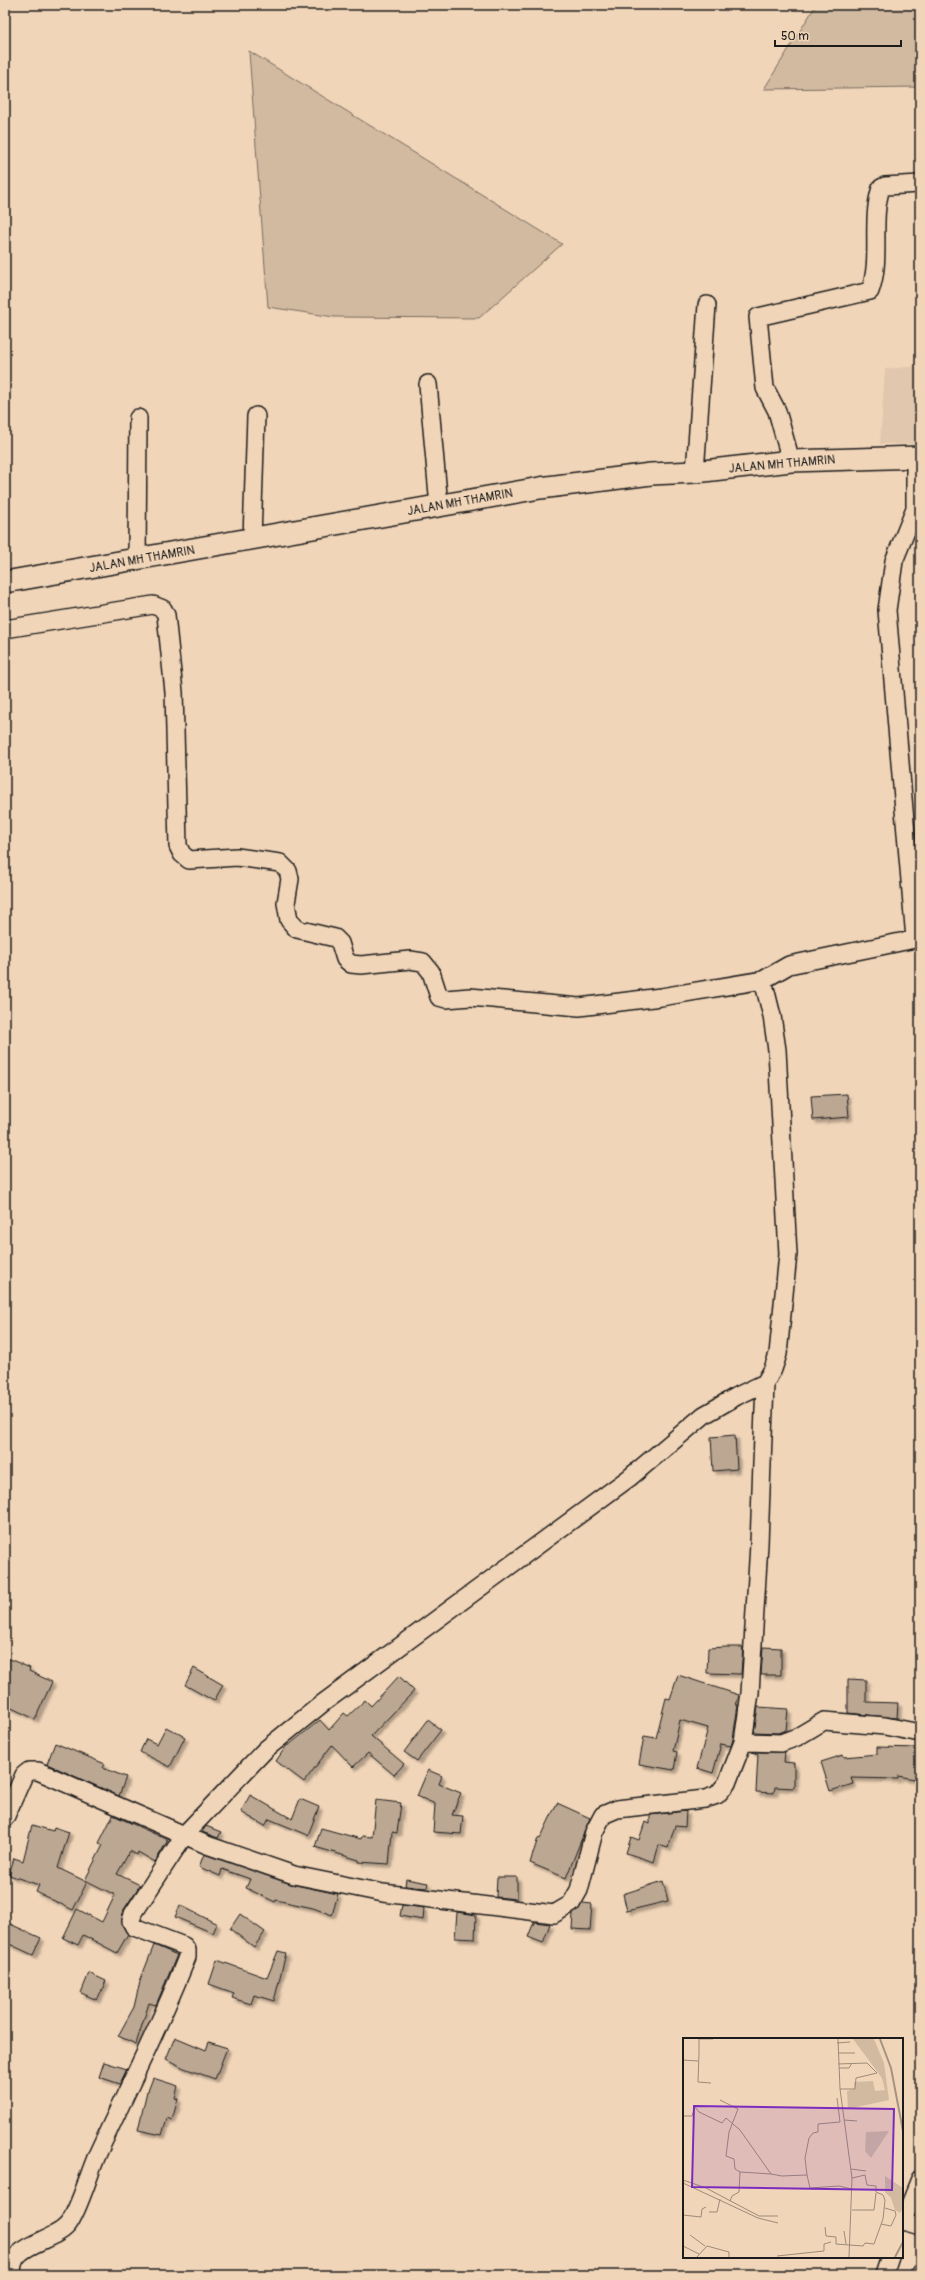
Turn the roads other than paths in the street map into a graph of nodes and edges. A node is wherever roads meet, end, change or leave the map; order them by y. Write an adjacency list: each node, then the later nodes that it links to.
1 (920, 184): 7 (street)
2 (707, 304): 8 (street)
3 (428, 384): 9 (street)
4 (256, 416): 10 (street)
5 (138, 418): 11 (street)
6 (918, 457): 7 (street, JALAN MH THAMRIN); 14 (street)
7 (791, 461): 8 (street, JALAN MH THAMRIN)
8 (695, 472): 9 (street, JALAN MH THAMRIN)
9 (438, 506): 10 (street, JALAN MH THAMRIN)
10 (252, 539): 11 (street, JALAN MH THAMRIN)
11 (136, 560): 12 (street, JALAN MH THAMRIN)
12 (5, 582)
13 (5, 629): 14 (street)
14 (763, 980): 15 (street)
15 (765, 1383): 17 (street); 19 (street)
16 (920, 1734): 17 (street)
17 (743, 1742): 19 (street)
18 (5, 1818): 19 (street)
19 (185, 1834): 25 (street)
20 (920, 2179): 21 (street)
21 (903, 2220)
22 (903, 2222): 23 (street)
23 (920, 2227)
24 (890, 2258): 26 (street)
25 (13, 2275)
26 (884, 2275)

